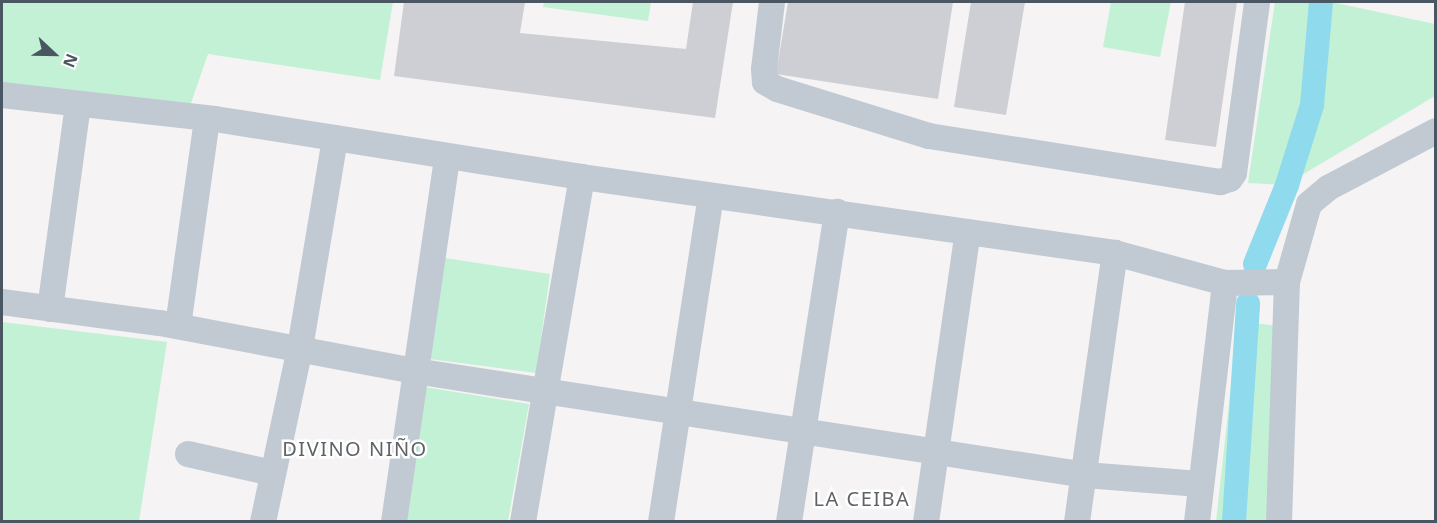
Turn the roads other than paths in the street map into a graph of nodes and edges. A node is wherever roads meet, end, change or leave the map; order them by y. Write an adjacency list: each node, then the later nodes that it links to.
1 (772, 2): 2 (street)
2 (1257, 2)
3 (2, 95): 4 (street)
4 (78, 104): 5 (street); 17 (street)
5 (207, 118): 7 (street); 18 (street)
6 (1436, 131): 14 (street)
7 (335, 138): 8 (street); 19 (street)
8 (447, 157): 9 (street); 20 (street)
9 (582, 177): 10 (street); 21 (street)
10 (711, 196): 11 (street); 22 (street)
11 (837, 212): 12 (street); 23 (street)
12 (968, 232): 13 (street); 24 (street)
13 (1116, 253): 15 (street); 27 (street)
14 (1287, 282): 15 (street); 37 (street)
15 (1226, 283): 28 (street)
16 (2, 302): 17 (street)
17 (50, 309): 18 (street)
18 (178, 326): 19 (street)
19 (300, 348): 20 (street); 26 (street)
20 (415, 371): 21 (street); 30 (street)
21 (546, 391): 22 (street); 31 (street)
22 (677, 411): 23 (street); 32 (street)
23 (804, 432): 24 (street); 33 (street)
24 (937, 452): 27 (street); 34 (street)
25 (188, 454): 26 (street)
26 (272, 473): 29 (street)
27 (1085, 475): 28 (street); 35 (street)
28 (1200, 484): 36 (street)
29 (263, 522)
30 (394, 522)
31 (523, 522)
32 (662, 522)
33 (789, 522)
34 (926, 522)
35 (1077, 522)
36 (1197, 522)
37 (1279, 522)

